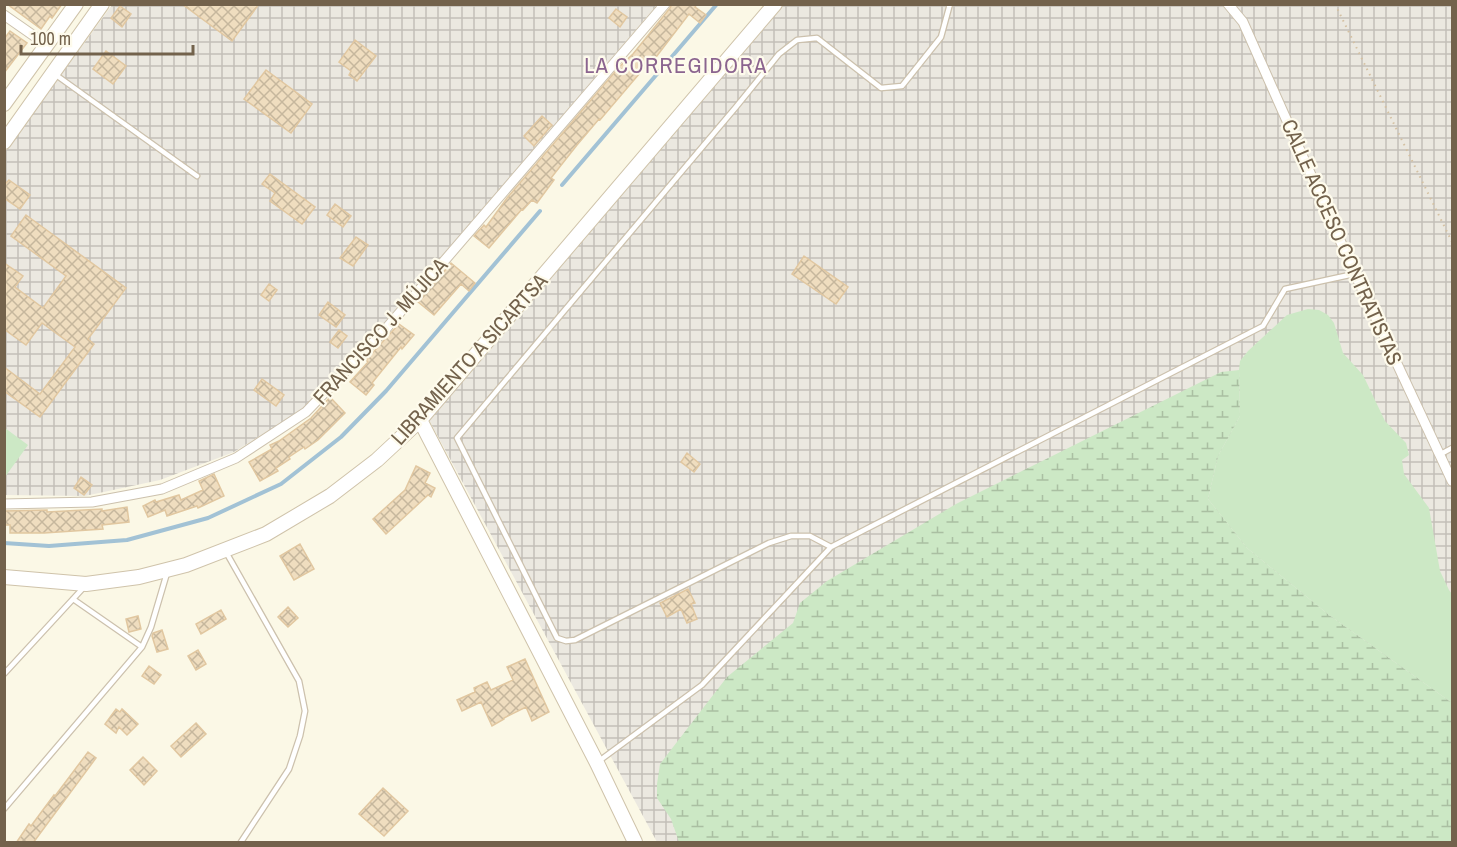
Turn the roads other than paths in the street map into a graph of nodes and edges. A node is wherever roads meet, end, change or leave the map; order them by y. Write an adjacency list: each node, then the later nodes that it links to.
1 (76, 4): 8 (main road)
2 (102, 4): 9 (main road)
3 (665, 4): 18 (street, FRANCISCO J. MÚJICA)
4 (775, 4): 14 (main road, LIBRAMIENTO A SICARTSA)
5 (950, 4): 19 (lane)
6 (1228, 4): 13 (street, CALLE ACCESO CONTRATISTAS)
7 (4, 15): 8 (street)
8 (46, 45): 10 (main road)
9 (54, 73): 11 (main road); 12 (lane)
10 (4, 104)
11 (4, 142)
12 (197, 176)
13 (1355, 274): 16 (street, CALLE ACCESO CONTRATISTAS); 19 (lane)
14 (420, 420): 20 (main road, LIBRAMIENTO A SICARTSA); 27 (main road)
15 (1452, 448): 16 (lane)
16 (1439, 455): 17 (street, CALLE ACCESO CONTRATISTAS)
17 (1452, 481)
18 (4, 504)
19 (831, 547): 27 (lane)
20 (224, 550): 21 (main road, LIBRAMIENTO A SICARTSA); 29 (lane)
21 (168, 569): 23 (main road, LIBRAMIENTO A SICARTSA); 25 (lane)
22 (4, 577): 23 (main road, LIBRAMIENTO A SICARTSA)
23 (86, 584): 24 (lane)
24 (73, 598): 25 (lane); 26 (lane)
25 (142, 647): 28 (lane)
26 (4, 675)
27 (597, 763): 30 (main road)
28 (4, 809)
29 (241, 843)
30 (635, 843)

